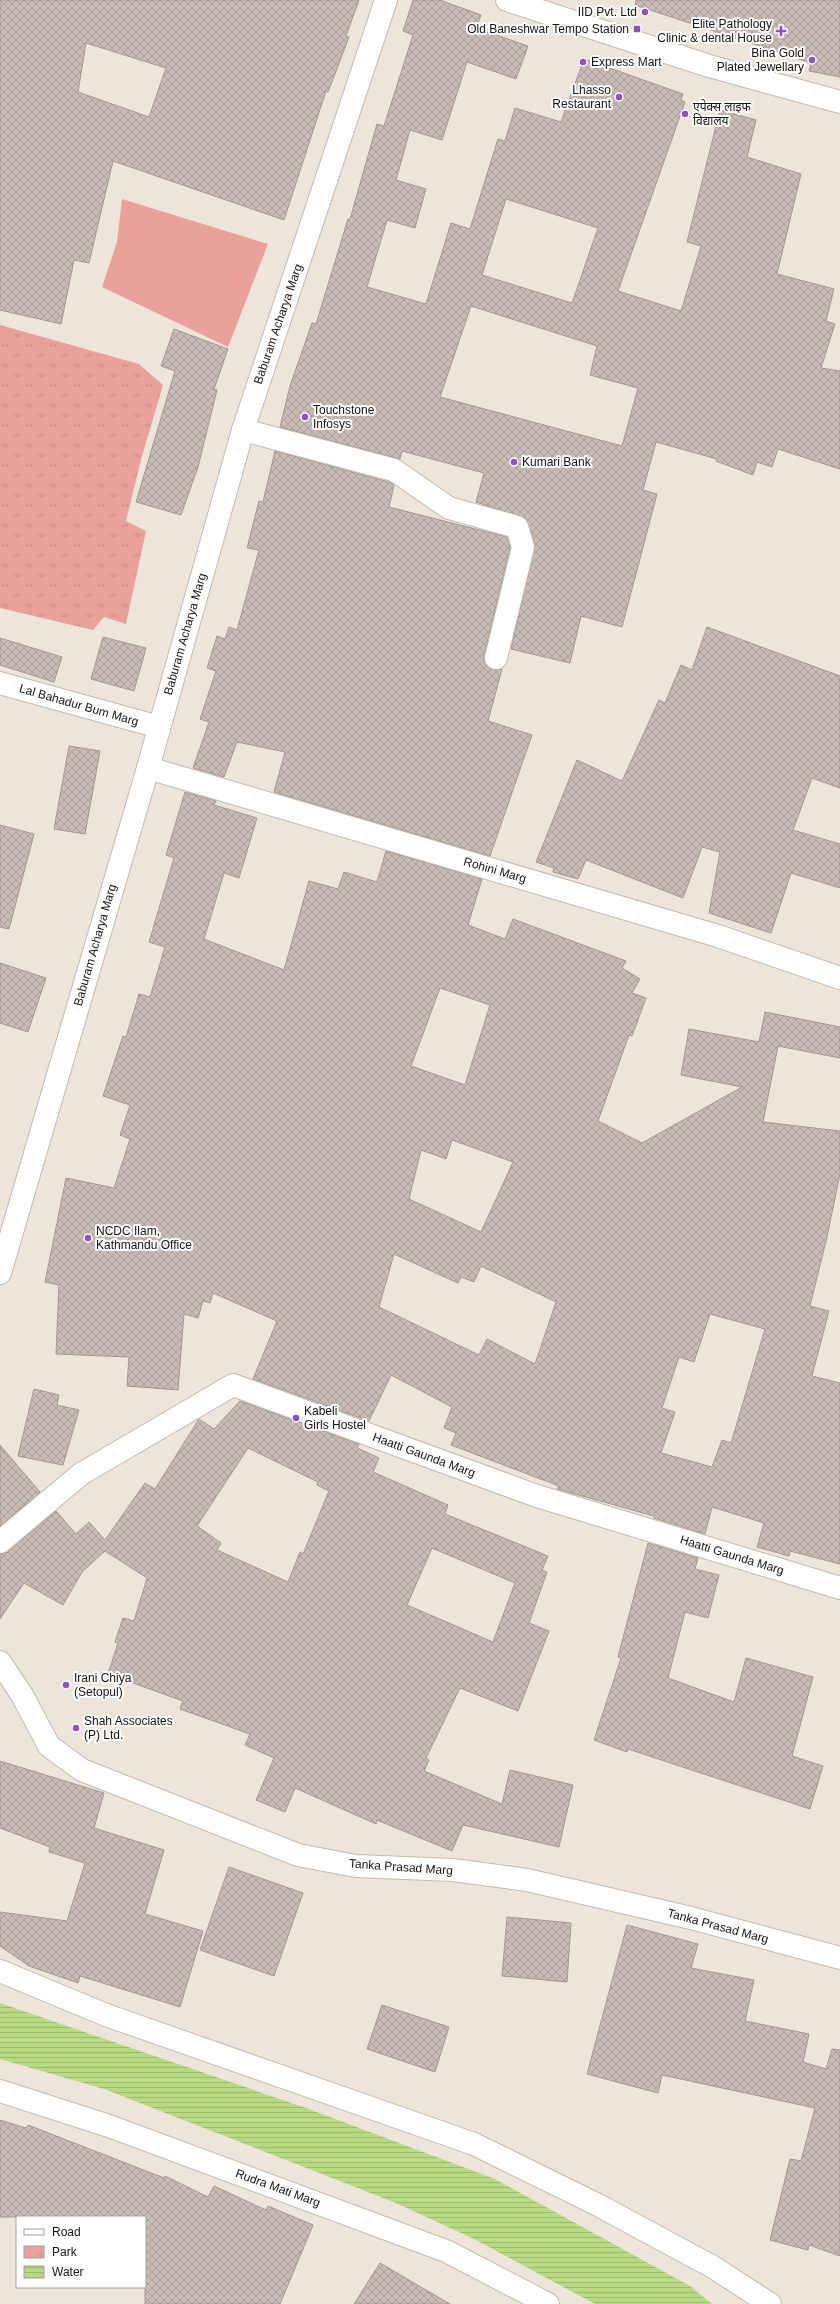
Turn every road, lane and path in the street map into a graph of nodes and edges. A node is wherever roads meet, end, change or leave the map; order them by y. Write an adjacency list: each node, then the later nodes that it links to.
1 (386, 0): 4 (street, Baburam Acharya Marg)
2 (507, 0): 3 (street)
3 (840, 102)
4 (243, 430): 5 (street); 7 (street, Baburam Acharya Marg)
5 (496, 658)
6 (0, 683): 7 (street, Lal Bahadur Bum Marg)
7 (159, 727): 8 (street, Baburam Acharya Marg)
8 (148, 768): 9 (street, Rohini Marg); 10 (street, Baburam Acharya Marg)
9 (840, 978)
10 (2, 1260)
11 (0, 1542): 12 (street, Haatti Gaunda Marg)
12 (840, 1588)
13 (0, 1662): 14 (street, Tanka Prasad Marg)
14 (840, 1958)
15 (1, 1971): 18 (street)
16 (0, 2091): 17 (street, Rudra Mati Marg)
17 (548, 2304)
18 (770, 2304)

